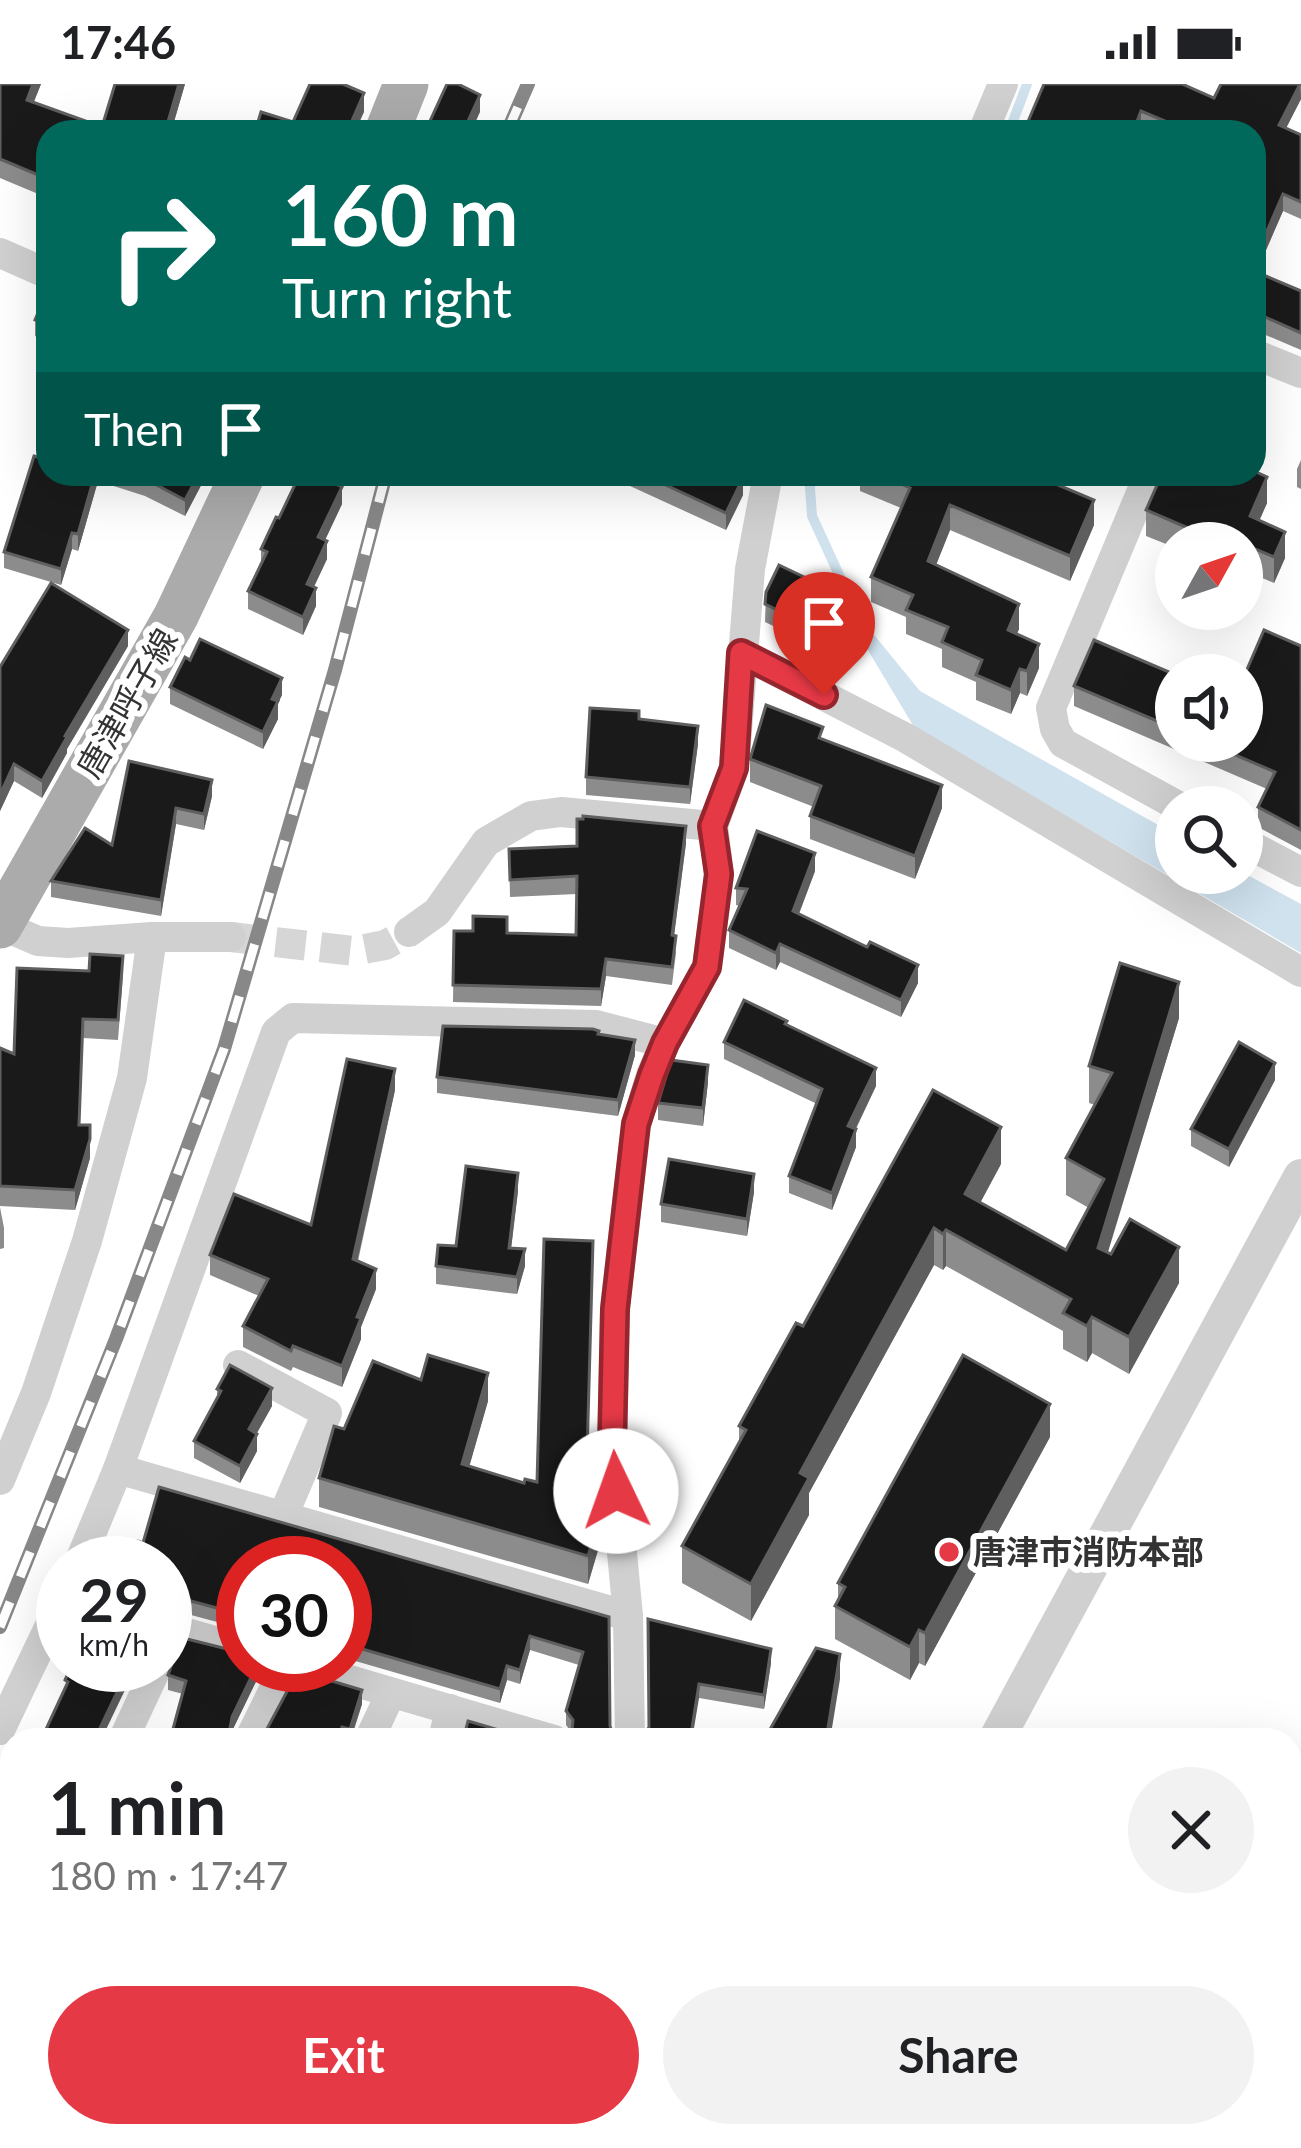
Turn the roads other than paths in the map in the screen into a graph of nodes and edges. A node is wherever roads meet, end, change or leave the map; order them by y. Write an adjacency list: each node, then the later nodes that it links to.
1 (406, 84): 3 (main road)
2 (1003, 84): 4 (street)
3 (392, 120)
4 (987, 120)
5 (0, 253): 6 (street)
6 (36, 269)
7 (1266, 359): 8 (street)
8 (1301, 373)
9 (237, 486): 17 (main road, 唐津呼子線)
10 (766, 486): 12 (street)
11 (1144, 486): 13 (street)
12 (741, 653): 14 (street); 21 (street)
13 (1155, 793)
14 (712, 826): 18 (street); 22 (street)
15 (1263, 852): 16 (street)
16 (1301, 872)
17 (0, 926): 19 (street)
18 (409, 932)
19 (152, 937): 20 (street); 26 (street)
20 (231, 937)
21 (1301, 972)
22 (665, 1043): 25 (street); 29 (street)
23 (1301, 1178): 41 (street)
24 (238, 1365): 27 (street)
25 (118, 1468): 27 (street); 28 (street)
26 (0, 1480)
27 (283, 1516): 29 (street)
28 (90, 1536)
29 (628, 1616): 40 (street)
30 (36, 1655): 36 (street)
31 (372, 1687): 34 (street)
32 (145, 1692): 37 (street)
33 (273, 1692): 38 (street)
34 (392, 1693): 35 (street); 39 (street)
35 (446, 1725)
36 (1, 1728)
37 (129, 1728)
38 (255, 1728)
39 (375, 1728)
40 (630, 1728)
41 (1003, 1728)

